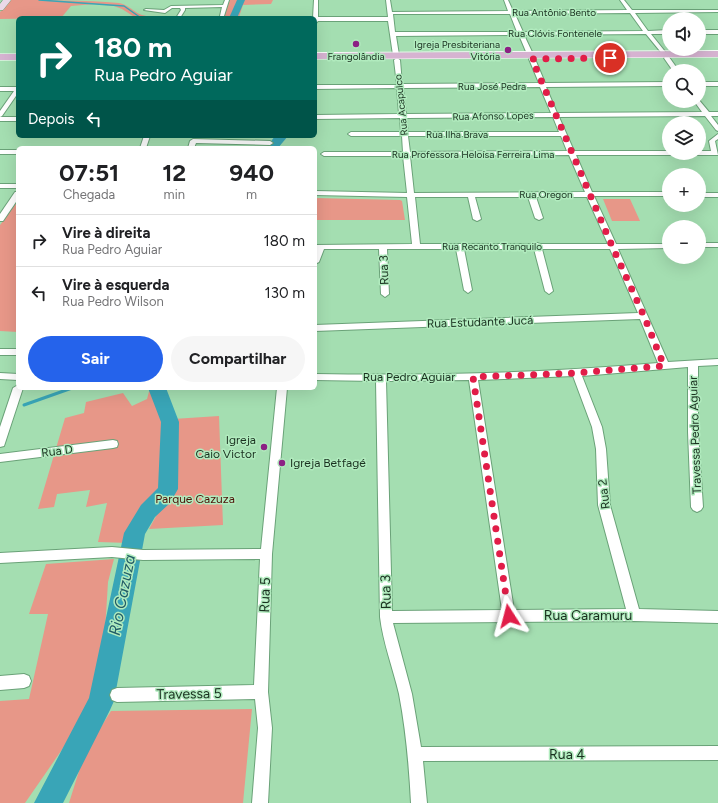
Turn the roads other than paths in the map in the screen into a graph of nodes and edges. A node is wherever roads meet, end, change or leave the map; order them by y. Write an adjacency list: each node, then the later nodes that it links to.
1 (227, 0): 7 (street)
2 (316, 0): 17 (street)
3 (388, 0): 14 (street, Rua Acapulco)
4 (506, 0): 13 (street)
5 (622, 0): 11 (street)
6 (4, 1): 9 (street)
7 (224, 6): 8 (street); 16 (street)
8 (182, 7): 10 (street); 15 (street)
9 (0, 8)
10 (146, 10)
11 (631, 11): 12 (street, Rua Antônio Bento); 13 (street, Rua Antônio Bento); 20 (street)
12 (718, 11)
13 (511, 12): 14 (street, Rua Antônio Bento); 24 (street)
14 (390, 13): 18 (street, Rua Acapulco)
15 (179, 16)
16 (222, 16)
17 (315, 16)
18 (391, 19): 19 (street); 25 (street, Rua Acapulco)
19 (317, 21)
20 (648, 32): 21 (street, Rua Clóvis Fontenele); 24 (street, Rua Clóvis Fontenele); 26 (street)
21 (662, 32)
22 (706, 32): 23 (street)
23 (718, 32)
24 (520, 33): 25 (street, Rua Clóvis Fontenele); 30 (street)
25 (393, 34): 35 (street, Rua Acapulco)
26 (662, 52)
27 (706, 54): 28 (main road)
28 (718, 54)
29 (317, 56): 36 (main road)
30 (531, 56): 31 (main road); 35 (main road); 45 (street)
31 (662, 56)
32 (665, 56): 37 (main road); 41 (street)
33 (0, 57): 34 (main road)
34 (16, 57)
35 (396, 57): 36 (main road); 46 (street, Rua Acapulco)
36 (350, 58): 38 (main road)
37 (718, 59)
38 (317, 60)
39 (0, 62): 40 (main road)
40 (16, 62)
41 (671, 64)
42 (662, 84): 45 (street, Rua José Pedra)
43 (706, 84): 44 (street)
44 (718, 84)
45 (542, 85): 46 (street, Rua José Pedra); 55 (street)
46 (399, 86): 47 (street, Rua José Pedra); 56 (street, Rua Acapulco)
47 (317, 87)
48 (0, 89): 49 (street)
49 (16, 89)
50 (16, 92): 54 (street)
51 (702, 108): 52 (street)
52 (706, 114): 53 (street, Rua Afonso Lopes); 55 (street, Rua Afonso Lopes); 60 (street)
53 (718, 114)
54 (0, 115)
55 (556, 115): 56 (street, Rua Afonso Lopes); 63 (street)
56 (402, 116): 57 (street, Rua Afonso Lopes); 62 (street, Rua Acapulco)
57 (317, 117)
58 (0, 119): 59 (street)
59 (16, 119)
60 (718, 130)
61 (351, 134): 62 (street, Rua Ilha Brava)
62 (404, 134): 63 (street, Rua Ilha Brava); 71 (street, Rua Acapulco)
63 (564, 134): 72 (street)
64 (718, 136): 69 (street)
65 (270, 143): 66 (street)
66 (192, 145)
67 (0, 152): 68 (street)
68 (16, 152)
69 (715, 153): 72 (street, Rua Professora Heloísa Ferreira Lima); 73 (street)
70 (324, 154): 71 (street, Rua Professora Heloísa Ferreira Lima)
71 (406, 154): 72 (street, Rua Professora Heloísa Ferreira Lima); 80 (street, Rua Acapulco)
72 (572, 154): 78 (street)
73 (718, 162)
74 (0, 186): 75 (street)
75 (16, 186)
76 (317, 193): 80 (street, Rua Oregon)
77 (531, 194): 78 (street, Rua Oregon); 81 (street, Rua Oregon); 85 (street)
78 (591, 194): 79 (street, Rua Oregon); 94 (street)
79 (662, 194)
80 (411, 195): 81 (street, Rua Oregon); 88 (street, Rua Acapulco)
81 (471, 195): 87 (street)
82 (706, 195): 83 (street)
83 (718, 195)
84 (16, 197): 86 (street)
85 (539, 218)
86 (0, 219)
87 (477, 219)
88 (416, 245): 91 (street, Rua Recanto Tranquilo); 92 (street, Rua Recanto Tranquilo)
89 (706, 245): 90 (street)
90 (718, 245)
91 (383, 246): 96 (street, Rua Recanto Tranquilo); 99 (street, Rua 3)
92 (458, 246): 93 (street, Rua Recanto Tranquilo); 97 (street)
93 (537, 246): 94 (street, Rua Recanto Tranquilo); 98 (street)
94 (612, 246): 95 (street, Rua Recanto Tranquilo); 100 (street)
95 (662, 246)
96 (318, 247)
97 (468, 290)
98 (549, 291)
99 (385, 294)
100 (644, 316): 101 (street, Rua Estudante Jucá); 106 (street)
101 (317, 328)
102 (0, 352): 103 (street)
103 (16, 352)
104 (718, 362): 105 (street, Rua Pedro Aguiar)
105 (693, 363): 106 (street, Rua Pedro Aguiar); 119 (street, Travessa Pedro Aguiar)
106 (664, 366): 107 (street, Rua Pedro Aguiar)
107 (576, 373): 111 (street, Rua Pedro Aguiar); 122 (street, Rua 2)
108 (0, 376): 110 (street)
109 (317, 376): 112 (street, Rua Pedro Aguiar)
110 (16, 377)
111 (473, 377): 112 (street, Rua Pedro Aguiar); 123 (street)
112 (381, 378): 124 (street, Rua 3)
113 (17, 390): 115 (street)
114 (282, 390): 120 (street, Rua 5)
115 (4, 421): 116 (street)
116 (0, 444)
117 (113, 444): 118 (street, Rua D)
118 (0, 458)
119 (697, 507)
120 (266, 554): 121 (street); 128 (street, Rua 5)
121 (0, 558)
122 (634, 615): 123 (street, Rua Caramuru); 125 (street, Rua Caramuru)
123 (509, 616): 124 (street, Rua Caramuru)
124 (386, 617): 130 (street, Rua 3)
125 (718, 617)
126 (24, 681): 127 (street)
127 (0, 683)
128 (261, 692): 129 (street, Travessa 5); 132 (street, Rua 5)
129 (117, 695)
130 (415, 754): 131 (street, Rua 4); 133 (street, Rua 3)
131 (718, 754)
132 (260, 803)
133 (418, 803)

